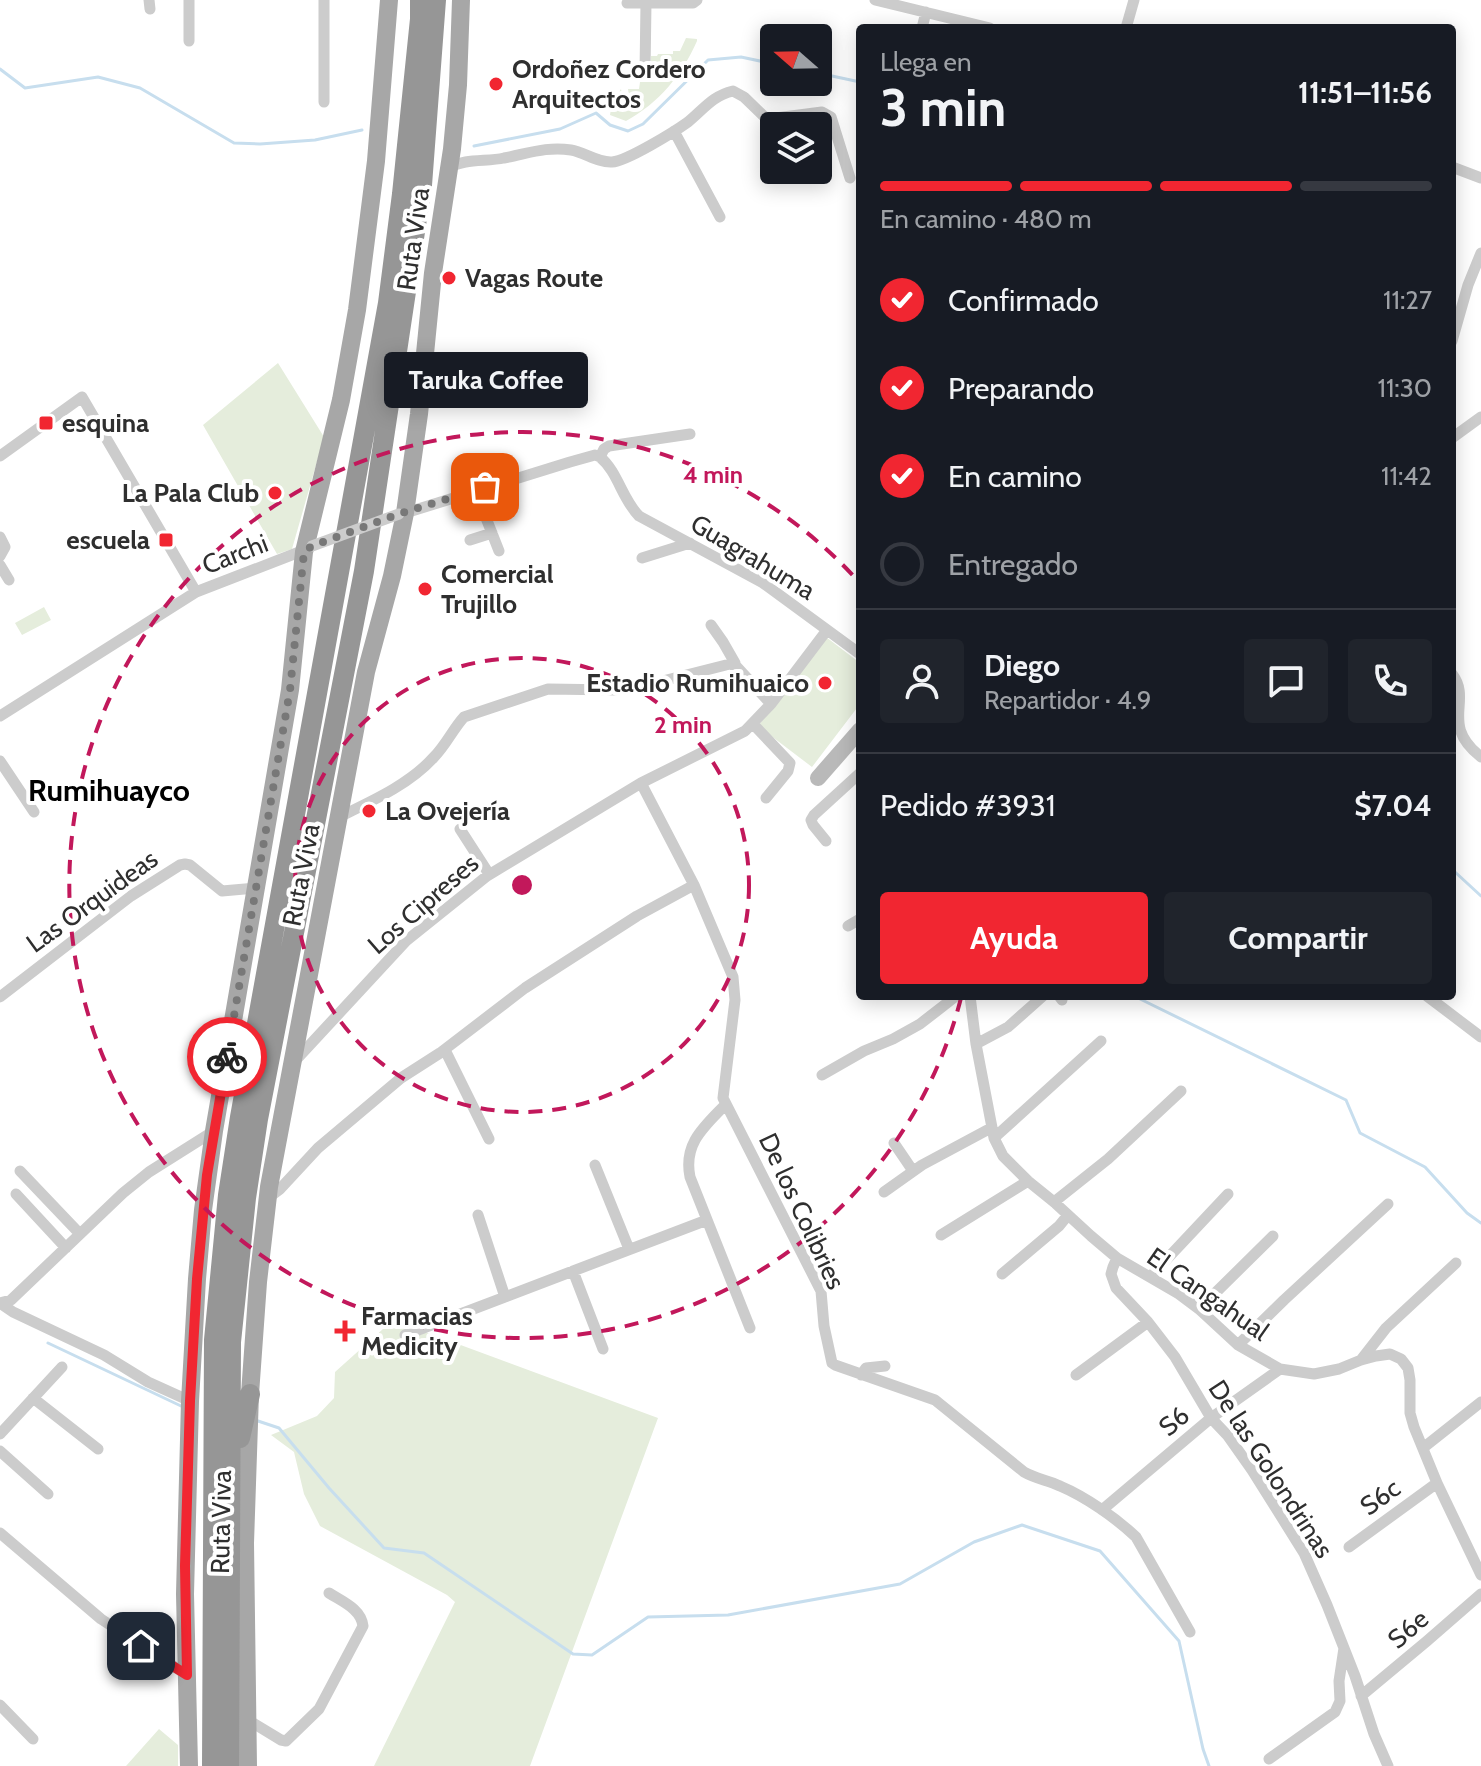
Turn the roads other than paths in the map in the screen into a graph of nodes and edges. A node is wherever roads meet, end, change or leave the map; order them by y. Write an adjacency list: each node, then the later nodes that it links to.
1 (189, 0): 16 (street)
2 (324, 0): 18 (street)
3 (389, 0): 42 (main road, Ruta Viva)
4 (420, 0): 155 (highway, Ruta Viva)
5 (436, 0): 138 (highway, Ruta Viva)
6 (461, 0): 22 (main road, Ruta Viva)
7 (697, 0): 11 (street)
8 (875, 0): 12 (street)
9 (1134, 0): 15 (street)
10 (627, 3): 11 (street)
11 (646, 3): 17 (street)
12 (926, 12): 13 (street); 14 (street)
13 (923, 24)
14 (978, 24)
15 (1127, 24)
16 (189, 41)
17 (645, 72)
18 (324, 102)
19 (760, 112): 21 (street)
20 (832, 120): 26 (street)
21 (674, 131): 23 (street); 28 (street)
22 (452, 149): 23 (street); 24 (main road, Ruta Viva)
23 (473, 162): 24 (street)
24 (449, 168): 37 (main road, Ruta Viva)
25 (1456, 169): 27 (street)
26 (850, 178)
27 (1481, 178)
28 (720, 217)
29 (1481, 253): 30 (street)
30 (1456, 327)
31 (1481, 417): 33 (street)
32 (690, 434): 35 (street, Carchi)
33 (1456, 435)
34 (0, 456): 48 (street)
35 (600, 457): 36 (street, Carchi); 41 (street, Guagrahuma)
36 (475, 490): 37 (street, Carchi); 38 (street)
37 (402, 514): 42 (street, Carchi, bridge); 65 (main road, Ruta Viva)
38 (492, 533): 40 (street); 43 (street)
39 (0, 537): 44 (street)
40 (470, 540)
41 (690, 543): 45 (street); 50 (street, Guagrahuma)
42 (308, 549): 48 (street, Carchi); 70 (main road, Ruta Viva)
43 (499, 551)
44 (0, 556)
45 (642, 558)
46 (0, 565): 47 (street)
47 (9, 580)
48 (196, 592): 55 (street, Carchi)
49 (711, 625): 52 (street)
50 (827, 630): 51 (street, Guagrahuma); 54 (street, Los Cipreses)
51 (856, 651)
52 (732, 664): 54 (street); 65 (street)
53 (1456, 681): 58 (street)
54 (771, 704): 56 (street, Los Cipreses)
55 (0, 716)
56 (753, 724): 62 (street, Los Cipreses); 63 (street)
57 (856, 738): 61 (street)
58 (1481, 757)
59 (0, 761): 64 (street)
60 (856, 777): 67 (street)
61 (818, 778)
62 (641, 783): 68 (street, Los Cipreses); 69 (street, De los Colibries)
63 (766, 798)
64 (34, 812)
65 (339, 817): 82 (main road, Ruta Viva)
66 (460, 829): 68 (street)
67 (826, 841)
68 (489, 874): 82 (street, Los Cipreses)
69 (694, 885): 81 (street); 85 (street, De los Colibries)
70 (257, 888): 73 (street, Las Orquideas); 86 (main road, Ruta Viva)
71 (856, 921): 72 (street)
72 (848, 926)
73 (0, 997)
74 (951, 1000): 83 (street)
75 (970, 1000): 80 (street, El Cangahual)
76 (1038, 1000): 80 (street)
77 (1433, 1000): 78 (street)
78 (1479, 1032)
79 (1101, 1041): 87 (street)
80 (976, 1044): 87 (street, El Cangahual)
81 (445, 1050): 88 (street); 97 (street)
82 (291, 1065): 97 (main road, Ruta Viva)
83 (822, 1075)
84 (1181, 1091): 98 (street)
85 (726, 1104): 102 (street); 125 (street, De los Colibries)
86 (214, 1131): 103 (street); 129 (main road, Ruta Viva)
87 (992, 1133): 92 (street); 93 (street, El Cangahual)
88 (489, 1139)
89 (894, 1143): 92 (street)
90 (595, 1165): 107 (street)
91 (20, 1171): 103 (street)
92 (913, 1171): 94 (street)
93 (1028, 1181): 98 (street, El Cangahual); 104 (street)
94 (884, 1192)
95 (16, 1194): 106 (street)
96 (1228, 1194): 112 (street)
97 (268, 1199): 127 (main road, Ruta Viva)
98 (1054, 1202): 101 (street, El Cangahual)
99 (1388, 1204): 119 (street)
100 (478, 1215): 113 (street)
101 (1068, 1215): 108 (street, El Cangahual); 111 (street)
102 (707, 1220): 107 (street); 117 (street)
103 (80, 1234): 106 (street)
104 (941, 1235)
105 (1273, 1236): 115 (street)
106 (66, 1248): 114 (street)
107 (629, 1249): 110 (street)
108 (1117, 1258): 112 (street, El Cangahual); 116 (street, De las Golondrinas)
109 (1456, 1263): 121 (street)
110 (573, 1271): 113 (street); 120 (street)
111 (1002, 1274)
112 (1150, 1277): 115 (street, El Cangahual)
113 (505, 1297): 118 (street)
114 (0, 1303): 129 (street)
115 (1199, 1309): 119 (street, El Cangahual)
116 (1148, 1322): 126 (street); 131 (street, De las Golondrinas)
117 (750, 1328)
118 (405, 1335)
119 (1238, 1345): 124 (street, El Cangahual)
120 (603, 1349)
121 (1361, 1360): 124 (street, El Cangahual); 133 (street, El Cangahual)
122 (885, 1366): 125 (street)
123 (62, 1367): 128 (street)
124 (1280, 1369): 131 (street, S6)
125 (861, 1375): 139 (street, De los Colibries)
126 (1076, 1375)
127 (250, 1394): 138 (highway); 151 (main road, Ruta Viva)
128 (33, 1398): 132 (street); 134 (street)
129 (190, 1401): 148 (main road, Ruta Viva)
130 (1481, 1402): 133 (street)
131 (1211, 1418): 139 (street, S6); 147 (street, De las Golondrinas)
132 (0, 1434)
133 (1423, 1448): 136 (street, El Cangahual)
134 (98, 1449)
135 (0, 1451): 137 (street)
136 (1437, 1483): 141 (street, S6c); 142 (street, El Cangahual)
137 (48, 1494)
138 (230, 1505): 156 (highway, Ruta Viva)
139 (1102, 1510): 146 (street, De los Colibries)
140 (0, 1533): 148 (street)
141 (1349, 1547)
142 (1478, 1560): 143 (street, El Cangahual)
143 (1481, 1575)
144 (329, 1593): 151 (street)
145 (1481, 1594): 149 (street, S6e)
146 (1190, 1632)
147 (1344, 1648): 149 (street, De las Golondrinas); 153 (street)
148 (187, 1675): 154 (main road, Ruta Viva)
149 (1361, 1696): 158 (street, De las Golondrinas)
150 (1, 1708): 152 (street)
151 (248, 1720): 157 (main road, Ruta Viva)
152 (33, 1739)
153 (1269, 1759)
154 (189, 1766)
155 (212, 1766)
156 (229, 1766)
157 (248, 1766)
158 (1388, 1766)

